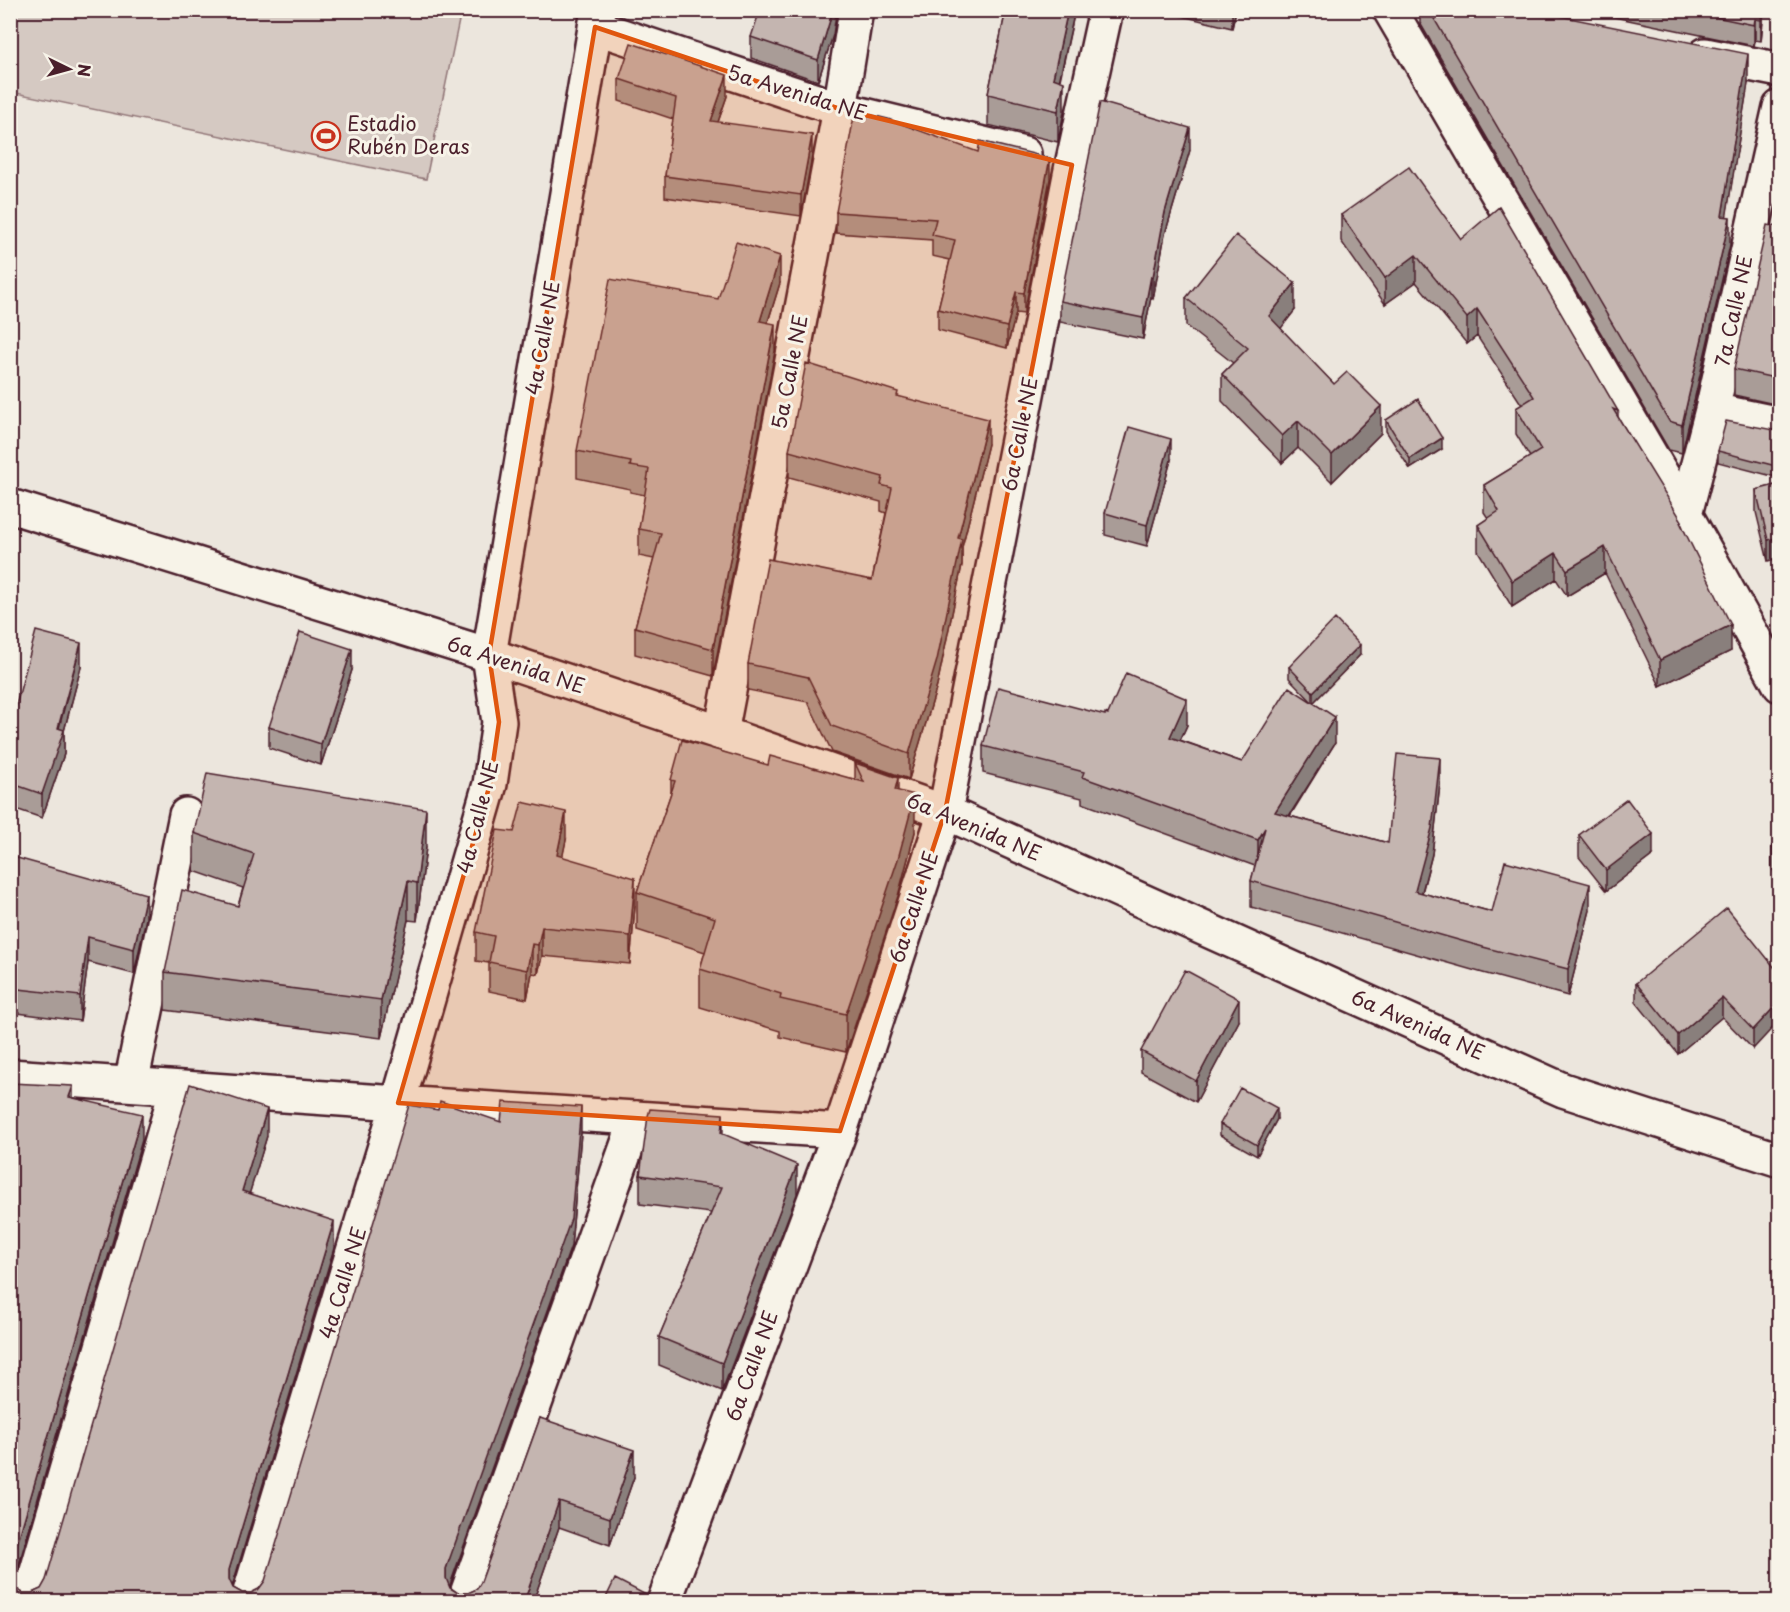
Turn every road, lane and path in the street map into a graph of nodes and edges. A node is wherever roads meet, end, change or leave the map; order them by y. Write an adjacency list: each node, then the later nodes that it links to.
1 (856, 10): 8 (street, 5a Calle NE)
2 (1106, 10): 9 (street, 6a Calle NE)
3 (1389, 10): 13 (street)
4 (597, 19): 8 (street, 5a Avenida NE); 14 (street, 4a Calle NE)
5 (1677, 50): 6 (street)
6 (1779, 70)
7 (1779, 107): 10 (street, 7a Calle NE)
8 (840, 109): 9 (street, 5a Avenida NE); 16 (street, 5a Calle NE)
9 (1072, 165): 17 (street, 6a Calle NE)
10 (1712, 410): 11 (street); 13 (street, 7a Calle NE)
11 (1779, 424)
12 (10, 506): 14 (street, 6a Avenida NE)
13 (1685, 514): 15 (street)
14 (489, 655): 16 (street, 6a Avenida NE); 22 (street, 4a Calle NE)
15 (1779, 685)
16 (721, 733): 17 (street, 6a Avenida NE)
17 (945, 812): 24 (street, 6a Calle NE); 25 (street, 6a Avenida NE)
18 (186, 815): 20 (street)
19 (10, 1076): 20 (street)
20 (131, 1084): 21 (street)
21 (177, 1088): 22 (street); 26 (street)
22 (398, 1103): 23 (street); 27 (street, 4a Calle NE)
23 (637, 1118): 24 (street); 28 (street)
24 (840, 1131): 29 (street, 6a Calle NE)
25 (1779, 1160)
26 (28, 1602)
27 (247, 1602)
28 (464, 1602)
29 (664, 1602)

